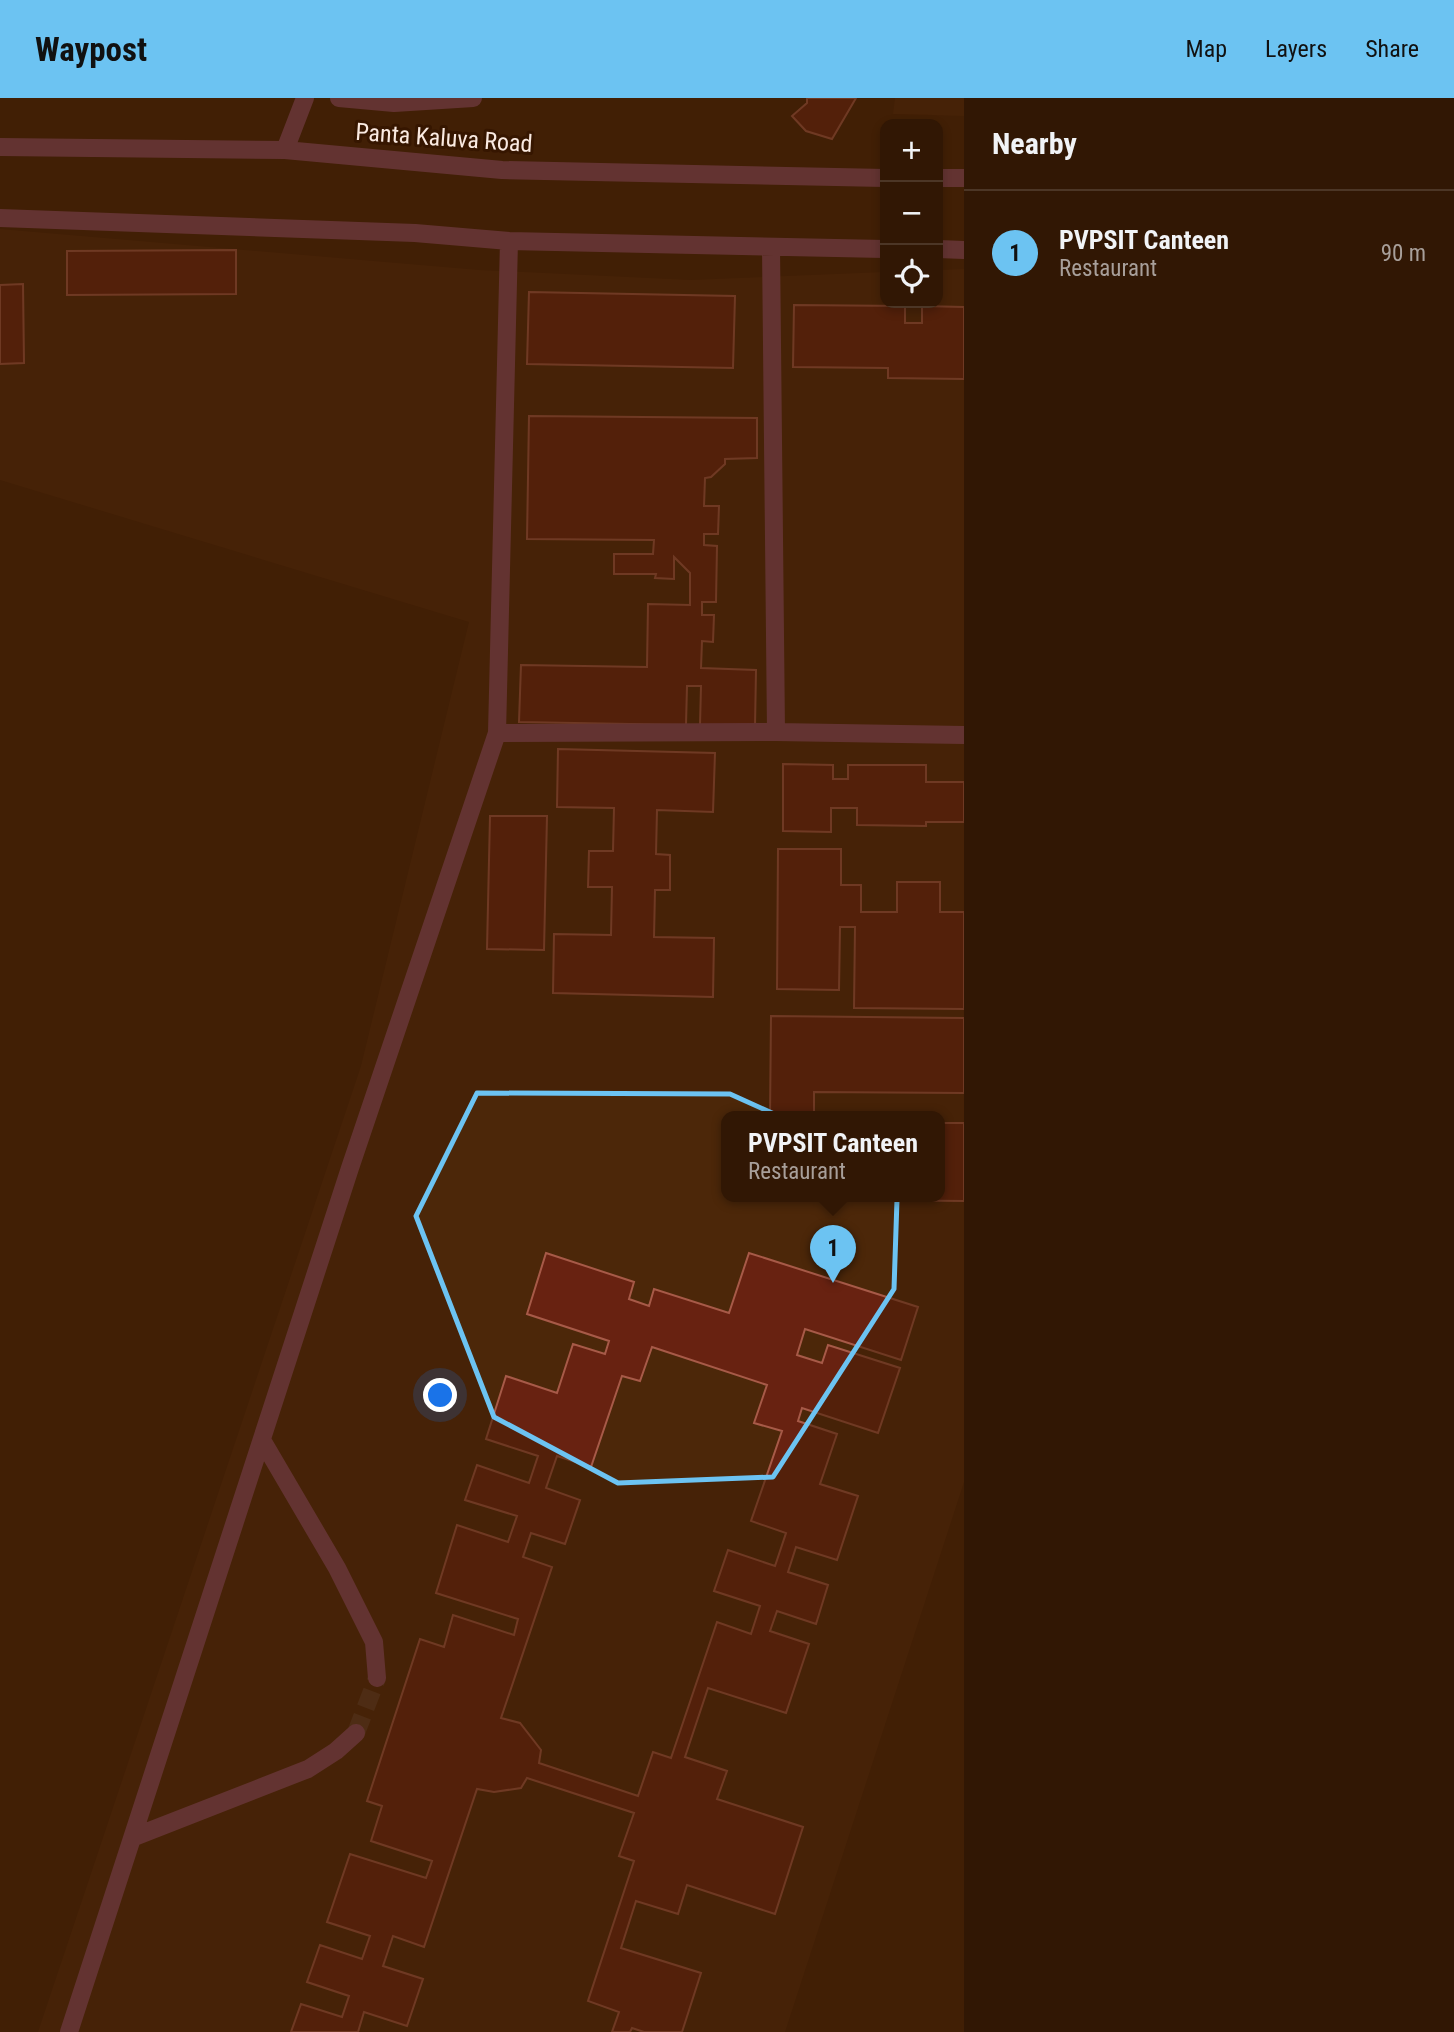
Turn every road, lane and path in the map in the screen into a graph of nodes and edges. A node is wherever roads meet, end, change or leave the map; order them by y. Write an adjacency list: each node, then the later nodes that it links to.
1 (305, 98): 5 (street)
2 (339, 98): 3 (street)
3 (473, 98)
4 (0, 147): 5 (street, Panta Kaluva Road)
5 (285, 150): 6 (street, Panta Kaluva Road)
6 (880, 178)
7 (943, 178): 8 (street)
8 (964, 178)
9 (0, 218): 10 (street)
10 (509, 241): 11 (street); 16 (street)
11 (771, 247): 12 (street); 15 (street)
12 (880, 249)
13 (943, 249): 14 (street)
14 (964, 250)
15 (776, 732): 16 (street); 17 (street)
16 (497, 733): 18 (street)
17 (964, 735)
18 (262, 1440): 19 (street); 21 (street)
19 (377, 1678)
20 (356, 1732): 21 (street)
21 (134, 1836): 22 (street)
22 (69, 2032)

